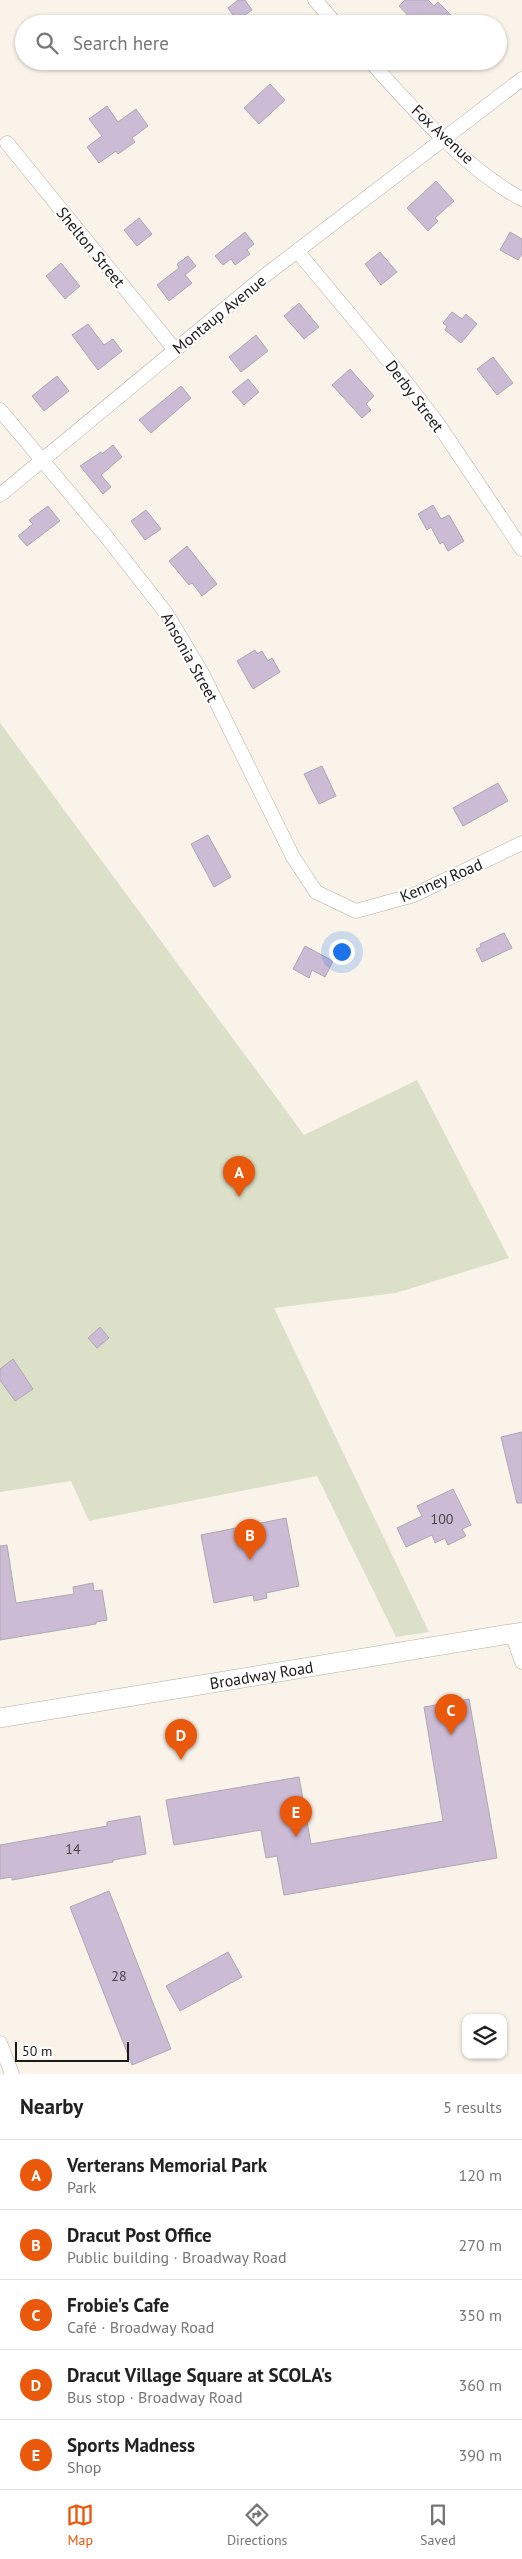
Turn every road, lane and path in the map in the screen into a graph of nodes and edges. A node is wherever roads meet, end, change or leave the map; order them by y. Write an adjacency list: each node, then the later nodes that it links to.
1 (315, 0): 2 (street)
2 (328, 15)
3 (379, 70): 5 (street, Fox Avenue)
4 (522, 79): 5 (street, Montaup Avenue)
5 (443, 138): 7 (street, Fox Avenue); 8 (street, Montaup Avenue)
6 (7, 143): 9 (street, Shelton Street)
7 (522, 199)
8 (297, 251): 9 (street, Montaup Avenue); 13 (street, Derby Street)
9 (175, 350): 11 (street, Montaup Avenue)
10 (0, 410): 11 (street, Ansonia Street)
11 (42, 460): 12 (street, Montaup Avenue); 15 (street, Ansonia Street)
12 (0, 495)
13 (522, 548)
14 (522, 843): 15 (street, Kenney Road)
15 (356, 911)
16 (517, 1633): 17 (street); 18 (main road, Broadway Road)
17 (522, 1662)
18 (0, 1718)
19 (0, 2043): 20 (street)
20 (12, 2074)

